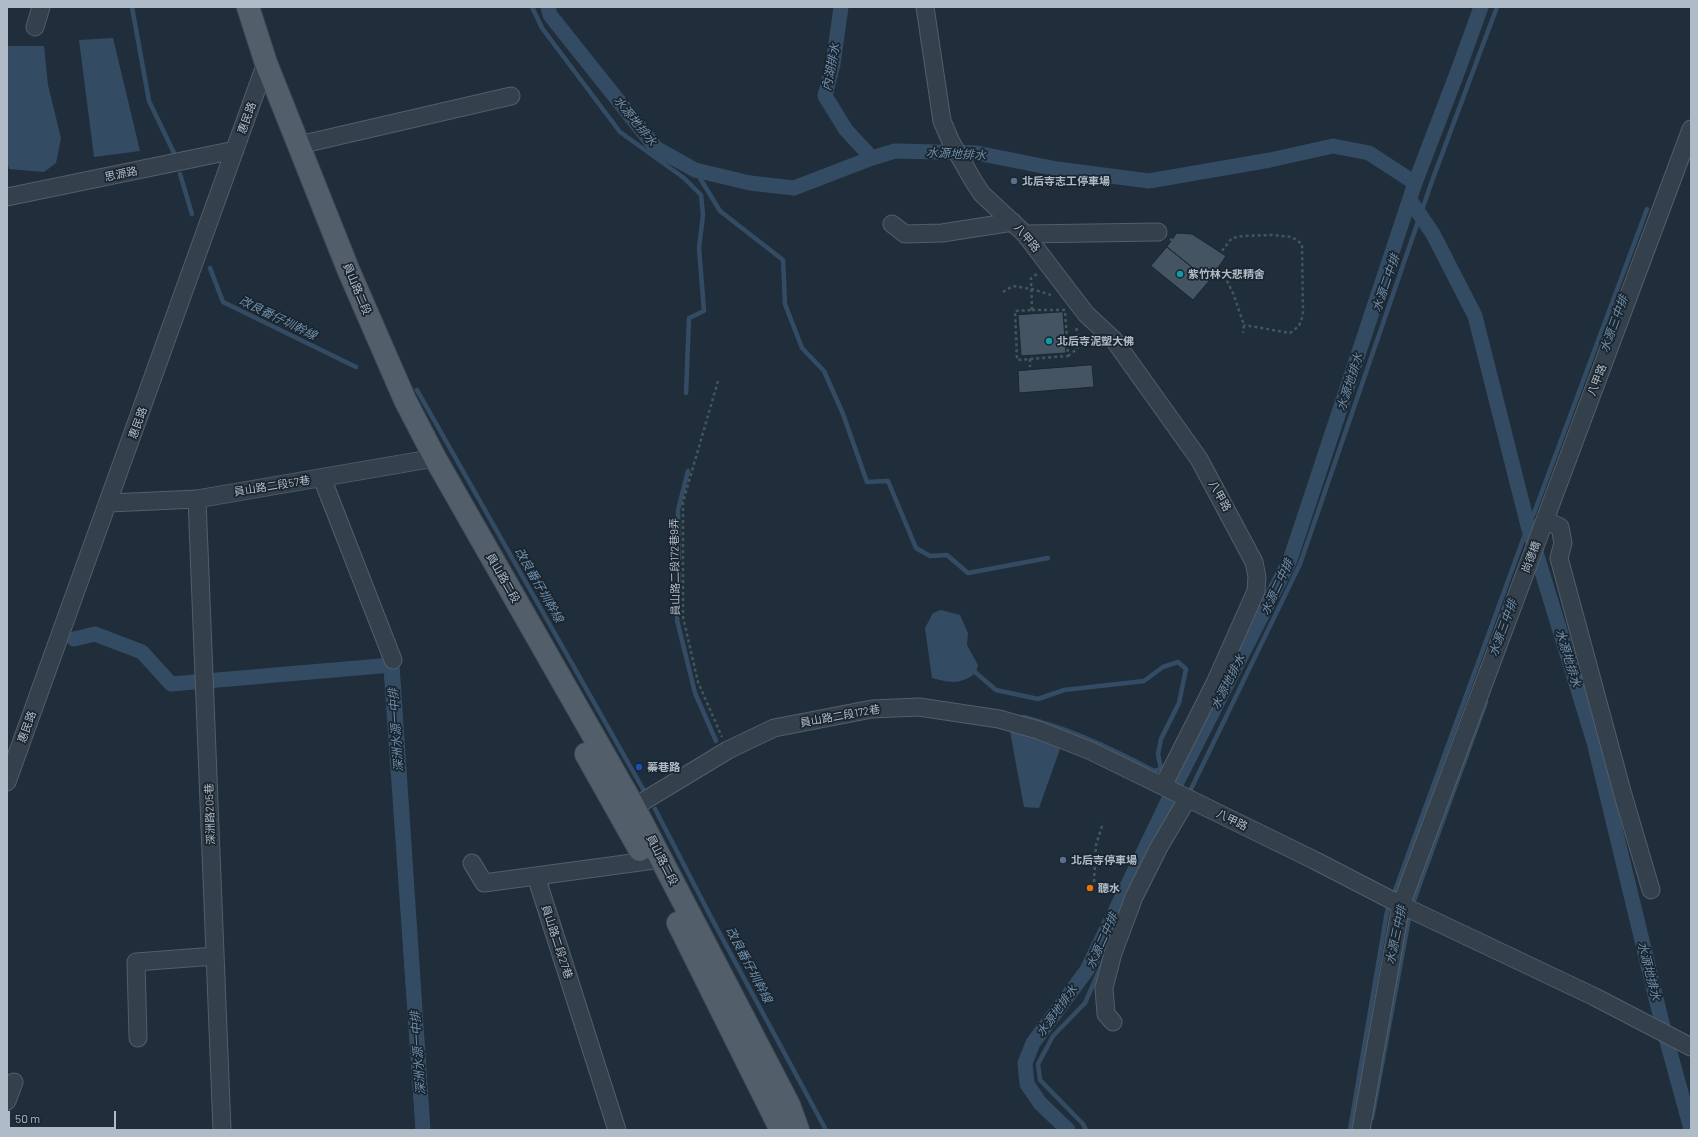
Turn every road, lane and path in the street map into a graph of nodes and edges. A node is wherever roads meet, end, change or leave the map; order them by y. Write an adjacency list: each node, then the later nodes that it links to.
1 (41, 7): 5 (street)
2 (236, 7): 6 (main road, 員山路二段)
3 (248, 7): 6 (main road, 員山路二段)
4 (925, 7): 13 (street, 八甲路)
5 (35, 27)
6 (264, 71): 9 (main road, 員山路二段); 10 (street, 惠民路); 30 (main road, 員山路二段)
7 (511, 96): 9 (street)
8 (1691, 129): 34 (street, 八甲路)
9 (299, 145): 30 (main road, 員山路二段)
10 (235, 150): 11 (street, 思源路); 33 (street, 惠民路)
11 (7, 197)
12 (892, 224): 13 (street)
13 (1019, 228): 14 (street); 16 (street, 八甲路)
14 (1158, 232): 15 (path)
15 (1211, 265): 24 (path); 24 (path)
16 (1049, 266): 17 (path); 38 (street, 八甲路)
17 (1032, 289): 18 (path); 19 (path); 21 (path)
18 (1003, 292)
19 (1056, 299)
20 (1066, 307): 22 (path)
21 (1032, 310): 26 (path); 27 (path)
22 (1070, 310)
23 (1076, 324): 26 (path)
24 (1244, 325): 25 (path)
25 (1243, 333)
26 (1068, 356): 27 (path)
27 (1030, 359): 28 (path)
28 (1030, 367)
29 (718, 381): 36 (path, 員山路二段172巷9弄)
30 (428, 460): 31 (street, 員山路二段57巷); 39 (main road, 員山路二段)
31 (322, 478): 32 (street, 員山路二段57巷); 35 (street)
32 (197, 499): 33 (street, 員山路二段57巷); 47 (street, 深洲路205巷)
33 (109, 503): 37 (street, 惠民路)
34 (1544, 520): 45 (street); 46 (street, 尚德橋)
35 (393, 660)
36 (728, 750): 38 (street, 員山路二段172巷); 39 (street, 員山路二段172巷)
37 (7, 782)
38 (1174, 791): 46 (street, 八甲路); 48 (street)
39 (627, 811): 41 (main road, 員山路二段)
40 (1103, 823): 44 (path)
41 (654, 860): 43 (street); 55 (main road, 員山路二段); 56 (main road, 員山路二段)
42 (472, 863): 43 (street)
43 (536, 876): 54 (street, 員山路二段27巷)
44 (1094, 882)
45 (1651, 890)
46 (1401, 905): 50 (street, 八甲路); 57 (street)
47 (216, 956): 49 (street); 53 (street, 深洲路205巷)
48 (1113, 1022)
49 (138, 1038)
50 (1686, 1045)
51 (14, 1082): 52 (street)
52 (7, 1101)
53 (222, 1130)
54 (617, 1130)
55 (781, 1130)
56 (798, 1130)
57 (1361, 1130)

